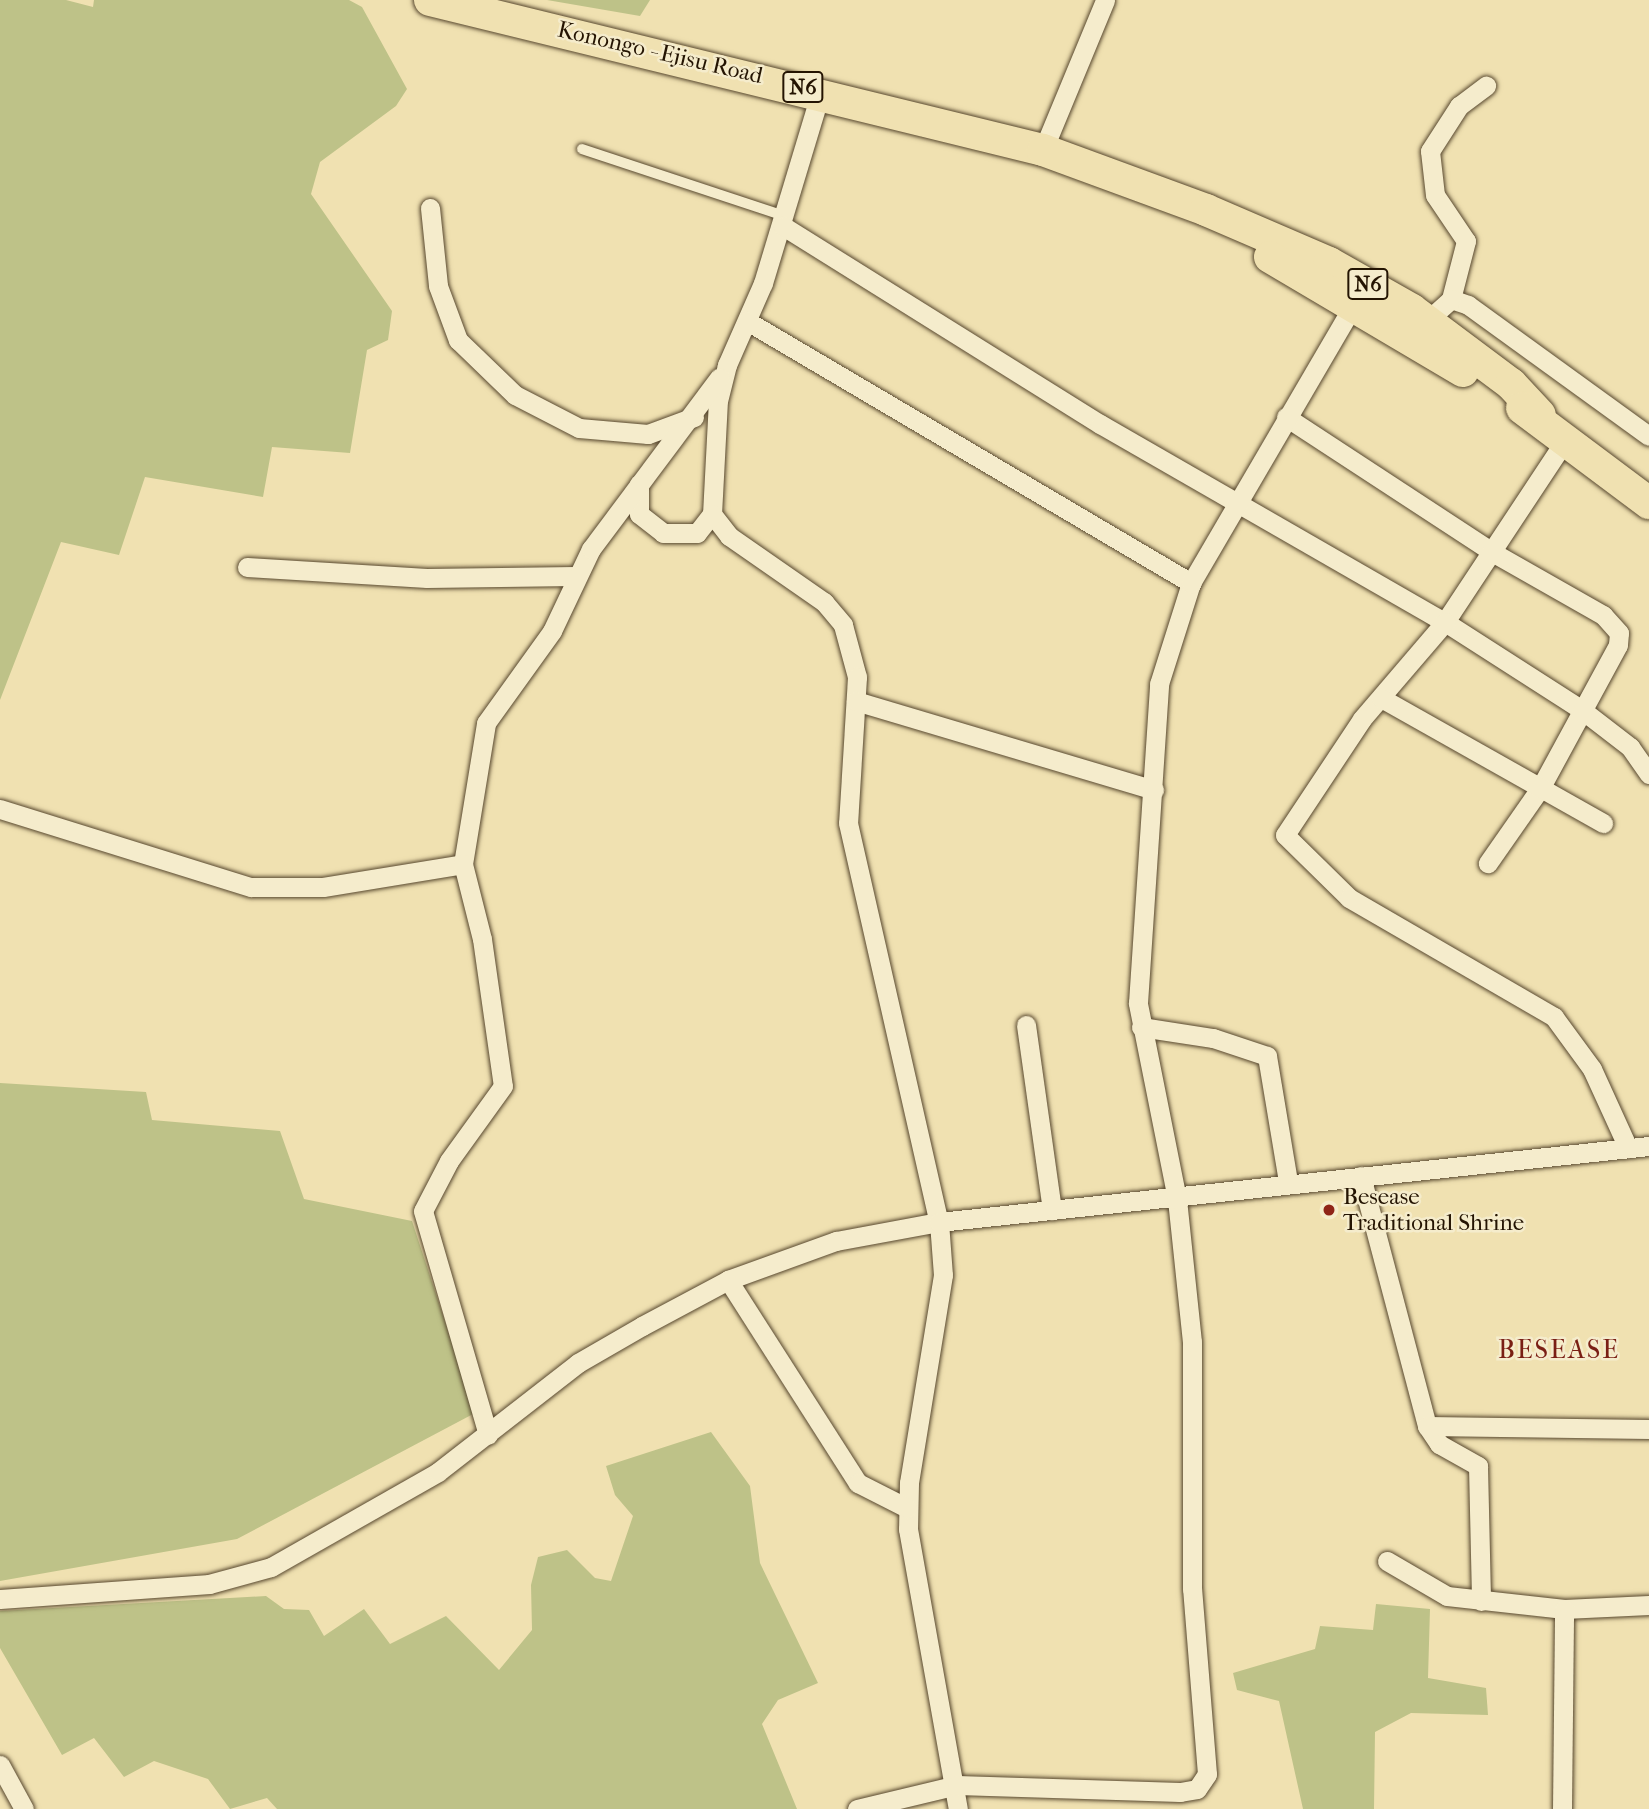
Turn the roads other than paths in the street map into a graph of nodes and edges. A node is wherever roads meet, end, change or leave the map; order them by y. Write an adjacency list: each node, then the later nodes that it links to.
1 (430, 0): 4 (highway, Konongo - Ejisu Road / N6)
2 (1105, 0): 6 (street)
3 (1486, 86): 10 (street)
4 (821, 91): 6 (highway, Konongo - Ejisu Road / N6); 8 (street)
5 (582, 149): 8 (lane)
6 (1043, 150): 9 (highway, Konongo - Ejisu Road / N6)
7 (430, 208): 15 (street)
8 (784, 221): 12 (street); 20 (street)
9 (1361, 294): 11 (highway, Konongo - Ejisu Road / N6); 14 (highway, Konongo - Ejisu Road / N6); 16 (street)
10 (1451, 299): 11 (street); 18 (street)
11 (1427, 320): 14 (highway, Konongo - Ejisu Road / N6)
12 (747, 321): 13 (street); 26 (street)
13 (727, 365): 15 (street); 22 (street)
14 (1539, 415): 17 (highway, Konongo - Ejisu Road / N6)
15 (694, 416): 19 (street)
16 (1286, 417): 20 (street); 23 (street)
17 (1568, 436): 21 (highway, Konongo - Ejisu Road / N6); 23 (street)
18 (1649, 436)
19 (639, 483): 22 (street); 25 (street)
20 (1235, 503): 26 (street); 27 (street)
21 (1649, 503)
22 (712, 514): 29 (street)
23 (1492, 552): 27 (street); 30 (street)
24 (247, 567): 25 (street)
25 (575, 576): 37 (street)
26 (1191, 583): 33 (street)
27 (1445, 622): 28 (street); 30 (street)
28 (1381, 698): 32 (street); 41 (street)
29 (856, 701): 33 (street); 46 (street)
30 (1582, 710): 31 (street); 32 (street)
31 (1649, 774)
32 (1541, 787): 35 (street); 36 (street)
33 (1154, 790): 39 (street)
34 (0, 808): 37 (street)
35 (1603, 823)
36 (1488, 863)
37 (463, 864): 50 (street)
38 (1026, 1025): 45 (street)
39 (1141, 1027): 43 (street); 44 (street)
40 (1649, 1146): 41 (street)
41 (1628, 1148): 42 (street)
42 (1361, 1176): 43 (street); 48 (street)
43 (1287, 1182): 44 (street)
44 (1177, 1199): 45 (street); 58 (street)
45 (1052, 1210): 46 (street)
46 (939, 1222): 47 (street); 51 (street)
47 (728, 1280): 50 (street); 51 (street)
48 (1427, 1426): 49 (street); 54 (street)
49 (1649, 1429)
50 (488, 1434): 53 (street)
51 (907, 1508): 58 (street)
52 (1387, 1561): 54 (street)
53 (0, 1599)
54 (1481, 1601): 56 (street)
55 (1649, 1605): 56 (street)
56 (1564, 1609): 62 (street)
57 (0, 1766): 59 (street)
58 (957, 1785): 60 (street); 61 (street)
59 (24, 1809)
60 (857, 1809)
61 (958, 1809)
62 (1562, 1809)

